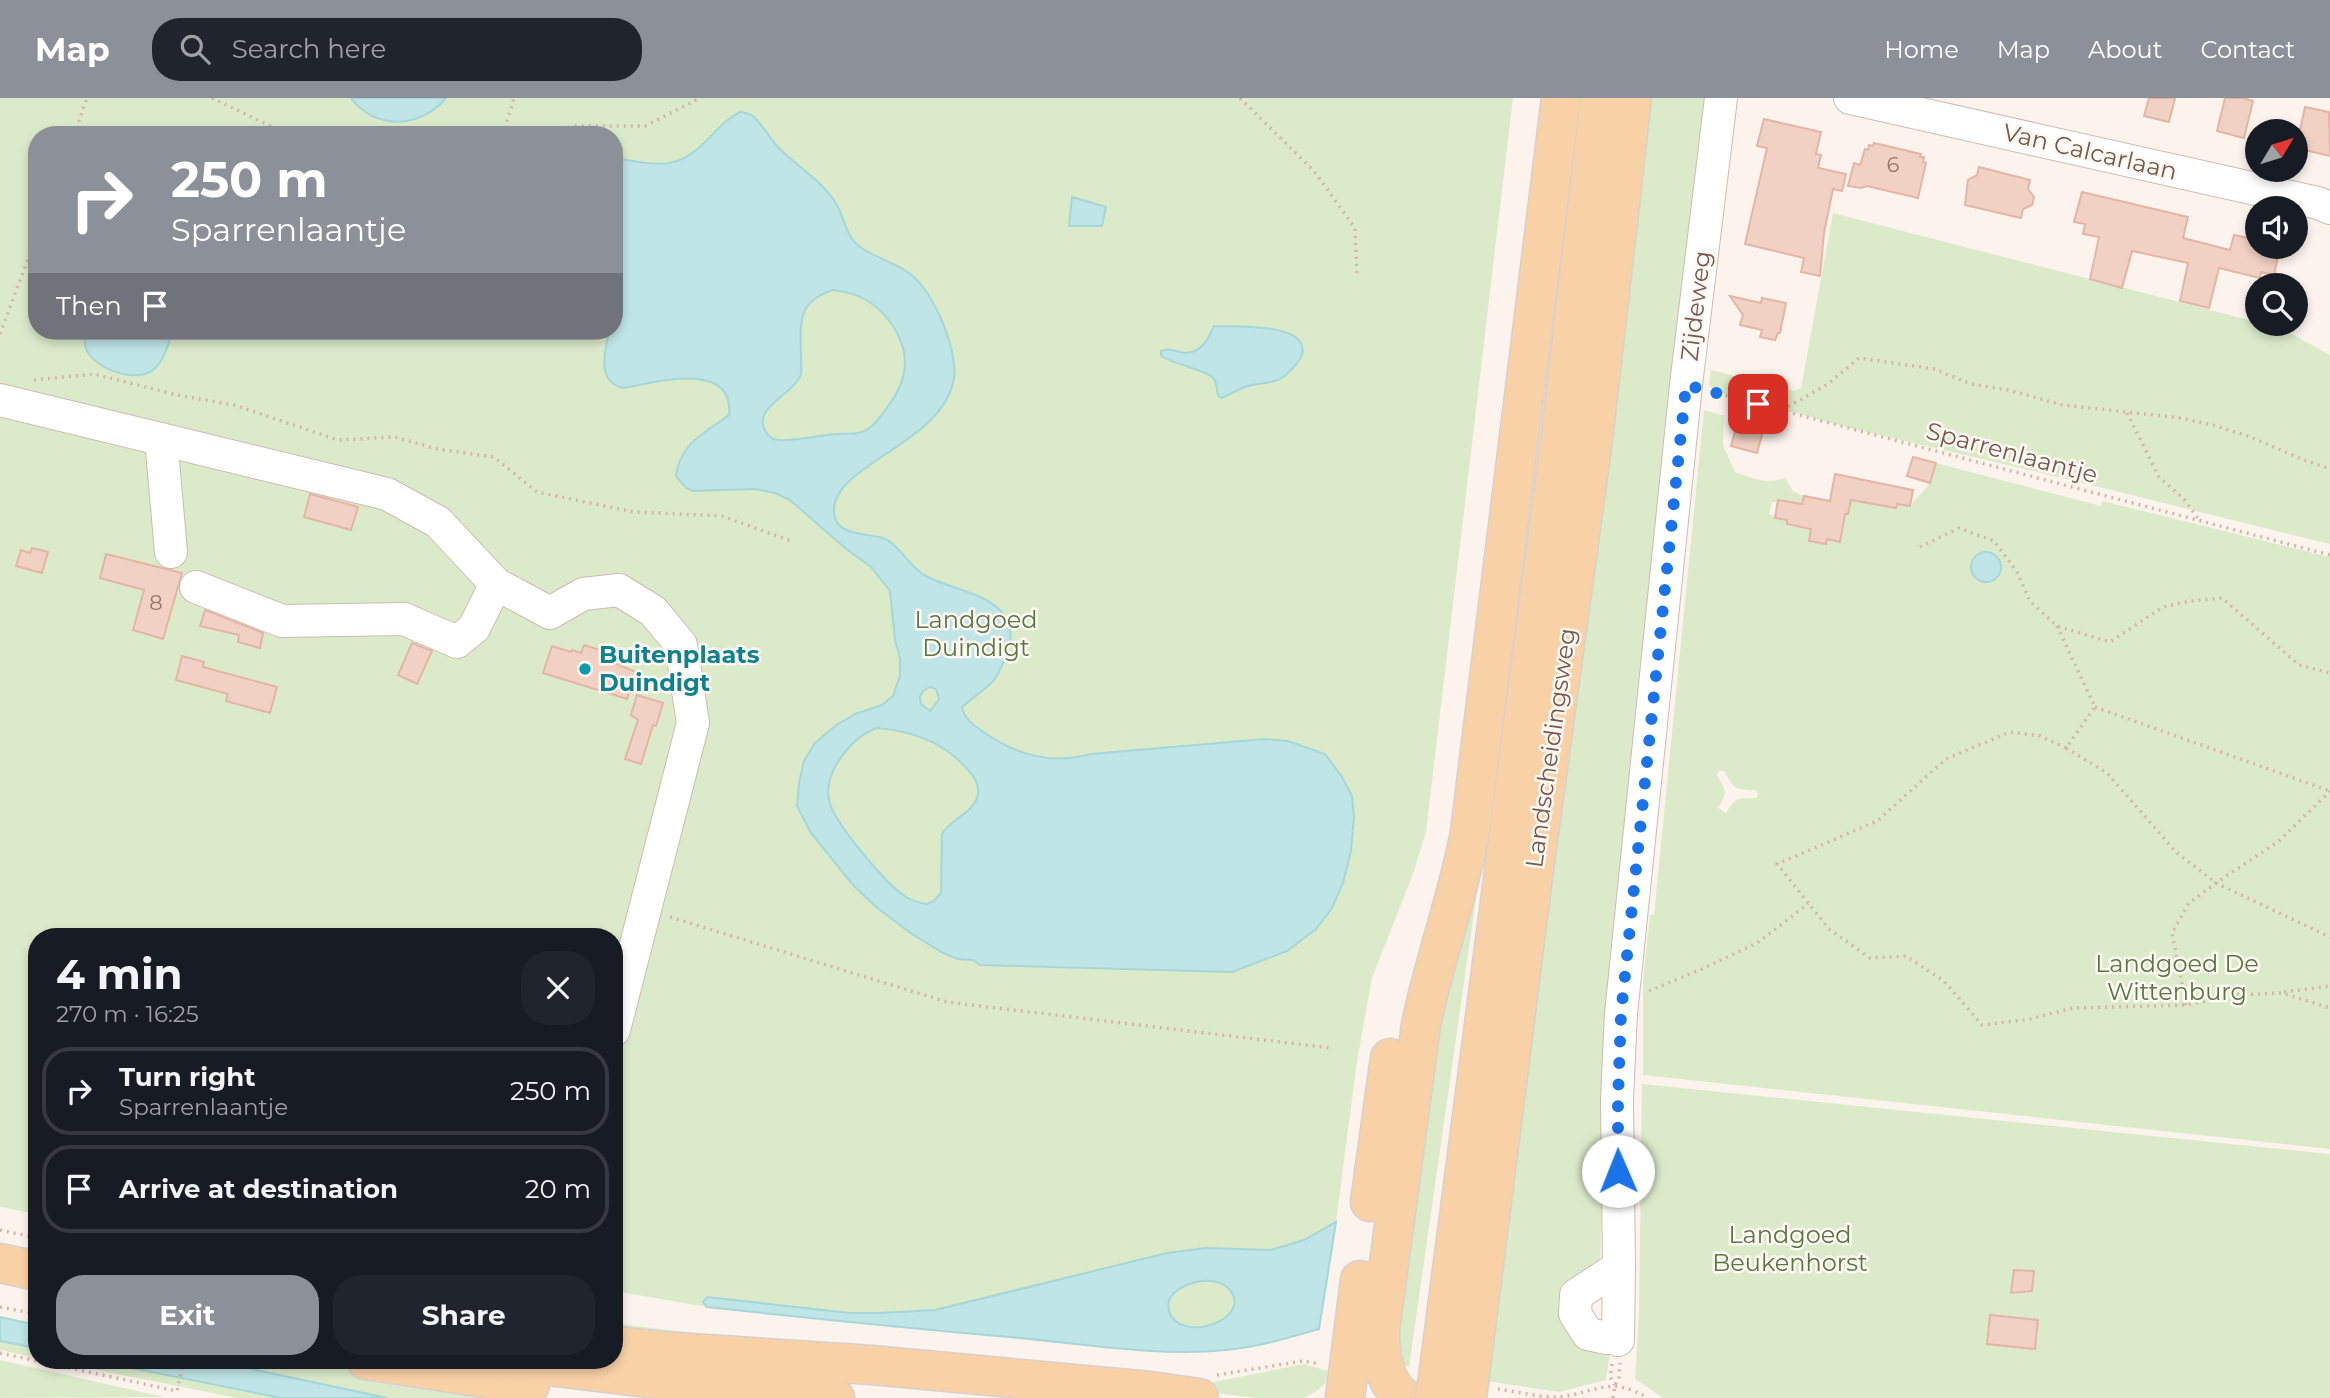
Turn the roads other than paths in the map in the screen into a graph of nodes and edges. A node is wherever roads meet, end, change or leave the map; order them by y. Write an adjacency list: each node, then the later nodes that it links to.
1 (1561, 98): 12 (main road)
2 (1600, 98): 22 (main road, Landscheidingsweg)
3 (1632, 98): 22 (main road, Landscheidingsweg)
4 (1721, 98): 15 (street, Zijdeweg)
5 (1850, 98): 6 (street, Van Calcarlaan)
6 (2330, 208)
7 (0, 400): 8 (street)
8 (161, 439): 9 (street); 10 (street)
9 (171, 552)
10 (496, 584): 11 (street); 13 (street)
11 (196, 587)
12 (1478, 772): 27 (main road); 28 (main road)
13 (623, 995)
14 (0, 1264): 16 (main road)
15 (1619, 1267): 15 (street, Zijdeweg)
16 (28, 1269)
17 (0, 1289): 18 (main road)
18 (28, 1294)
19 (623, 1347): 26 (main road)
20 (422, 1369): 23 (main road)
21 (573, 1369): 25 (main road)
22 (1453, 1385)
23 (584, 1395): 24 (main road)
24 (629, 1398)
25 (835, 1398)
26 (1199, 1398)
27 (1345, 1398)
28 (1403, 1398)

